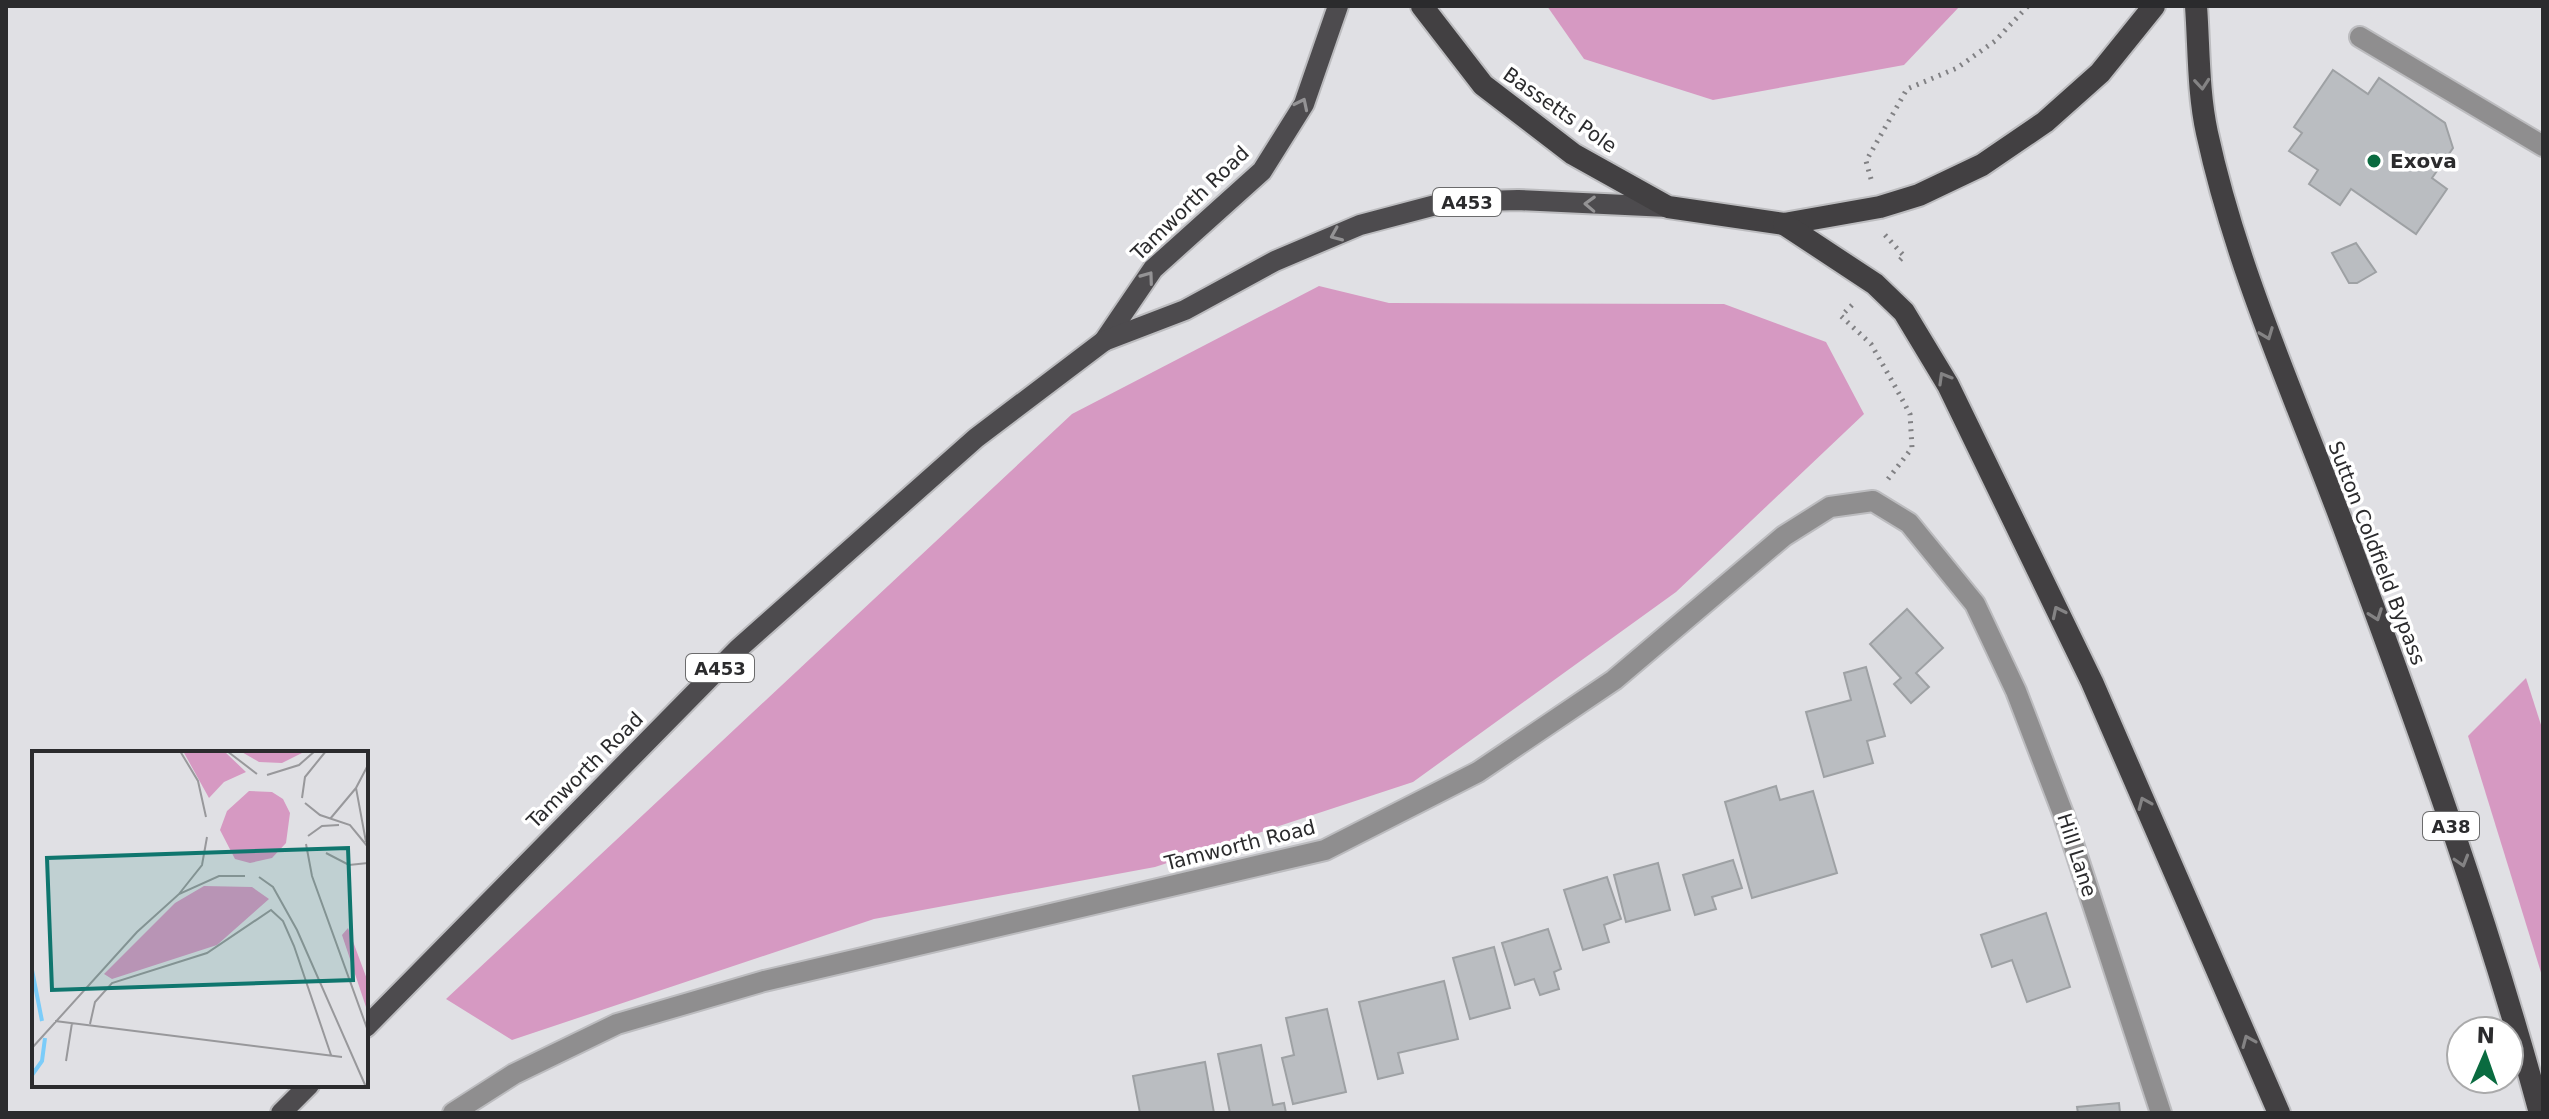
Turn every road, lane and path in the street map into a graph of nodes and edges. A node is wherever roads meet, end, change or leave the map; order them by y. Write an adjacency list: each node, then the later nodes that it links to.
1 (1338, 6): 12 (main road, Tamworth Road / A453, one-way to 1)
2 (1422, 6): 8 (highway, Bassetts Pole)
3 (2028, 6): 9 (path)
4 (2154, 6): 9 (highway, Bassetts Pole)
5 (2196, 6): 20 (highway, Sutton Coldfield Bypass / A38, one-way to 20)
6 (2360, 37): 7 (street)
7 (2543, 146)
8 (1668, 207): 10 (highway, Bassetts Pole); 12 (main road, Tamworth Road / A453, one-way to 12)
9 (1880, 207): 10 (highway, Bassetts Pole); 11 (path)
10 (1784, 224): 11 (highway)
11 (1875, 284): 13 (path); 19 (highway, one-way to 11)
12 (1104, 341): 14 (main road, Tamworth Road / A453)
13 (1873, 501): 17 (street, Tamworth Road); 18 (street, Hill Lane)
14 (368, 1025)
15 (307, 1087): 16 (main road)
16 (281, 1113)
17 (453, 1113)
18 (2161, 1113)
19 (2279, 1113)
20 (2540, 1113)

